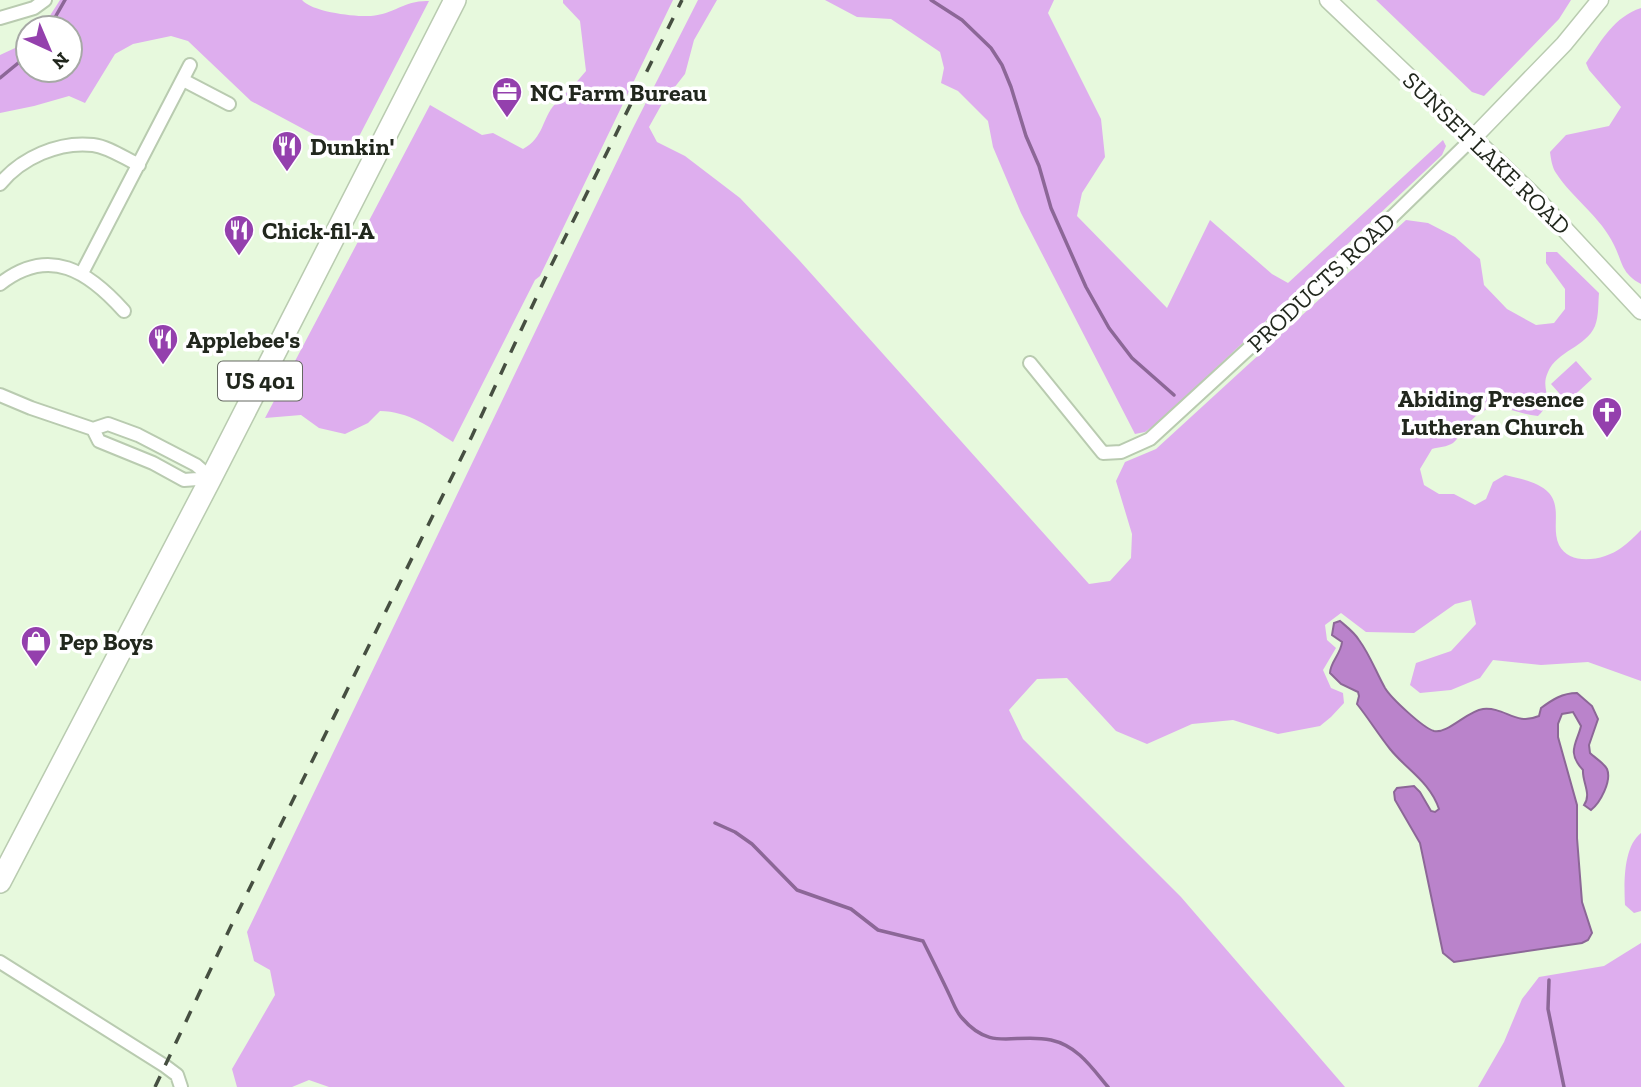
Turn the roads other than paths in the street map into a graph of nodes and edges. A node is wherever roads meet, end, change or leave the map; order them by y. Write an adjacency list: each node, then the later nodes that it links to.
1 (45, 0): 5 (street)
2 (455, 0): 20 (highway, US 401)
3 (1328, 0): 9 (main road, SUNSET LAKE ROAD)
4 (1600, 0): 9 (main road, PRODUCTS ROAD)
5 (0, 18)
6 (190, 65): 7 (street)
7 (183, 80): 8 (street); 10 (street)
8 (229, 104)
9 (1474, 136): 15 (main road, SUNSET LAKE ROAD); 17 (street, PRODUCTS ROAD)
10 (139, 165): 11 (street); 13 (street)
11 (0, 184)
12 (0, 266): 14 (street)
13 (82, 273): 14 (street); 16 (street)
14 (4, 281)
15 (1641, 311)
16 (124, 312)
17 (1030, 363)
18 (0, 395): 19 (street)
19 (93, 429): 20 (street); 20 (street)
20 (211, 478): 21 (highway, US 401)
21 (0, 882)
22 (0, 962): 23 (street)
23 (181, 1087)

